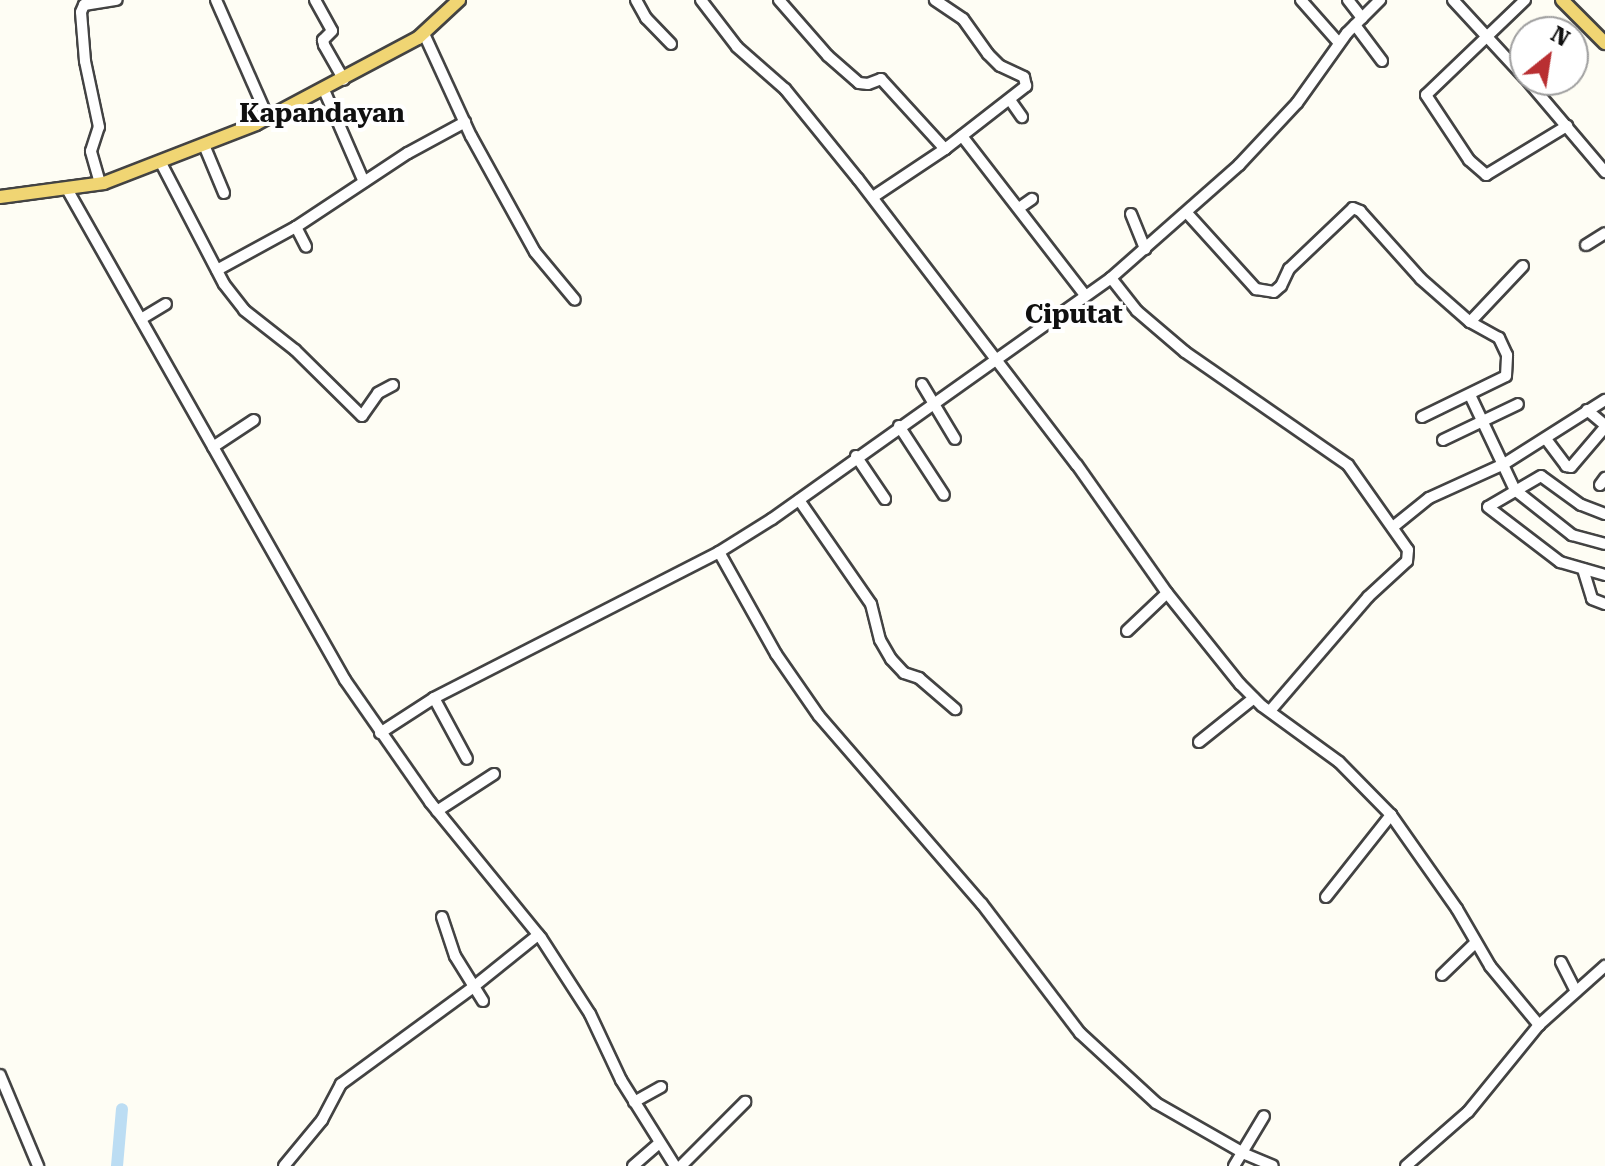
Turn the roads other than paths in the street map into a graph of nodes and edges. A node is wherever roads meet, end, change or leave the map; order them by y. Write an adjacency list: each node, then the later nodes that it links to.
1 (117, 0): 37 (street)
2 (216, 0): 28 (street)
3 (315, 0): 23 (street)
4 (459, 0): 16 (main road)
5 (636, 0): 20 (street)
6 (701, 0): 41 (street)
7 (779, 0): 33 (street)
8 (935, 0): 26 (street)
9 (1301, 0): 18 (street)
10 (1348, 0): 15 (street)
11 (1380, 0): 15 (street)
12 (1453, 0): 17 (street)
13 (1525, 0): 17 (street)
14 (1562, 0): 19 (main road)
15 (1358, 22): 18 (street); 21 (street)
16 (424, 34): 23 (main road); 29 (street)
17 (1486, 36): 22 (street); 30 (street)
18 (1339, 43): 43 (street)
19 (1605, 43)
20 (671, 44)
21 (1382, 61)
22 (1509, 61)
23 (344, 80): 24 (main road)
24 (324, 90): 28 (main road); 36 (street)
25 (1541, 96): 30 (street)
26 (1010, 100): 27 (street); 31 (street)
27 (1022, 117)
28 (268, 118): 32 (main road)
29 (465, 122): 36 (street); 55 (street)
30 (1567, 126): 35 (street)
31 (962, 136): 33 (street); 44 (street)
32 (204, 145): 34 (main road); 39 (street)
33 (945, 149): 41 (street)
34 (161, 163): 37 (main road); 52 (street)
35 (1605, 172)
36 (364, 182): 46 (street)
37 (100, 183): 38 (main road)
38 (67, 189): 40 (main road); 57 (street)
39 (224, 193)
40 (0, 197)
41 (873, 197): 59 (street)
42 (1032, 199): 44 (street)
43 (1194, 207): 50 (street); 58 (street)
44 (1019, 208): 54 (street)
45 (1131, 214): 50 (street)
46 (296, 227): 49 (street); 52 (street)
47 (1605, 233): 48 (street)
48 (1586, 245)
49 (306, 247)
50 (1145, 249): 53 (street)
51 (1523, 266): 58 (street)
52 (217, 270): 61 (street)
53 (1111, 278): 54 (street); 83 (street)
54 (1085, 295): 59 (street)
55 (575, 300)
56 (166, 304): 57 (street)
57 (141, 319): 75 (street)
58 (1470, 322): 62 (street)
59 (997, 357): 64 (street); 88 (street)
60 (922, 384): 64 (street)
61 (393, 385)
62 (1470, 395): 67 (street); 69 (street)
63 (1605, 400): 66 (street)
64 (933, 403): 70 (street); 72 (street)
65 (1518, 404): 69 (street)
66 (1587, 410): 71 (street); 73 (street)
67 (1422, 417)
68 (254, 420): 75 (street)
69 (1483, 421): 74 (street); 77 (street)
70 (899, 426): 76 (street); 79 (street)
71 (1605, 426): 73 (street)
72 (955, 439)
73 (1546, 439): 77 (street)
74 (1443, 440)
75 (213, 447): 95 (street)
76 (856, 456): 80 (street); 81 (street)
77 (1504, 464): 78 (street); 83 (street)
78 (1515, 490): 82 (street); 84 (street); 86 (street)
79 (944, 495)
80 (885, 499)
81 (799, 500): 85 (street); 93 (street)
82 (1605, 514)
83 (1393, 527): 94 (street)
84 (1605, 544)
85 (719, 552): 91 (street); 118 (street)
86 (1583, 569): 87 (street); 89 (street)
87 (1605, 575)
88 (1167, 593): 90 (street); 92 (street)
89 (1605, 604)
90 (1127, 631)
91 (434, 698): 95 (street); 97 (street)
92 (1254, 698): 94 (street); 96 (street)
93 (955, 709)
94 (1270, 711): 100 (street)
95 (380, 733): 99 (street)
96 (1199, 742)
97 (467, 759)
98 (494, 774): 99 (street)
99 (437, 811): 103 (street)
100 (1391, 815): 101 (street); 104 (street)
101 (1326, 897)
102 (442, 917): 108 (street)
103 (538, 935): 108 (street); 114 (street)
104 (1476, 942): 107 (street); 111 (street)
105 (1561, 962): 109 (street)
106 (1605, 966): 109 (street)
107 (1442, 975)
108 (472, 988): 110 (street); 120 (street)
109 (1576, 991): 111 (street)
110 (483, 1001)
111 (1539, 1025): 125 (street)
112 (0, 1075): 119 (street)
113 (661, 1087): 114 (street)
114 (634, 1102): 117 (street)
115 (745, 1102): 122 (street)
116 (1264, 1116): 118 (street)
117 (659, 1143): 121 (street); 122 (street)
118 (1245, 1154): 123 (street); 124 (street)
119 (38, 1166)
120 (284, 1166)
121 (633, 1166)
122 (678, 1166)
123 (1234, 1166)
124 (1273, 1166)
125 (1406, 1166)

